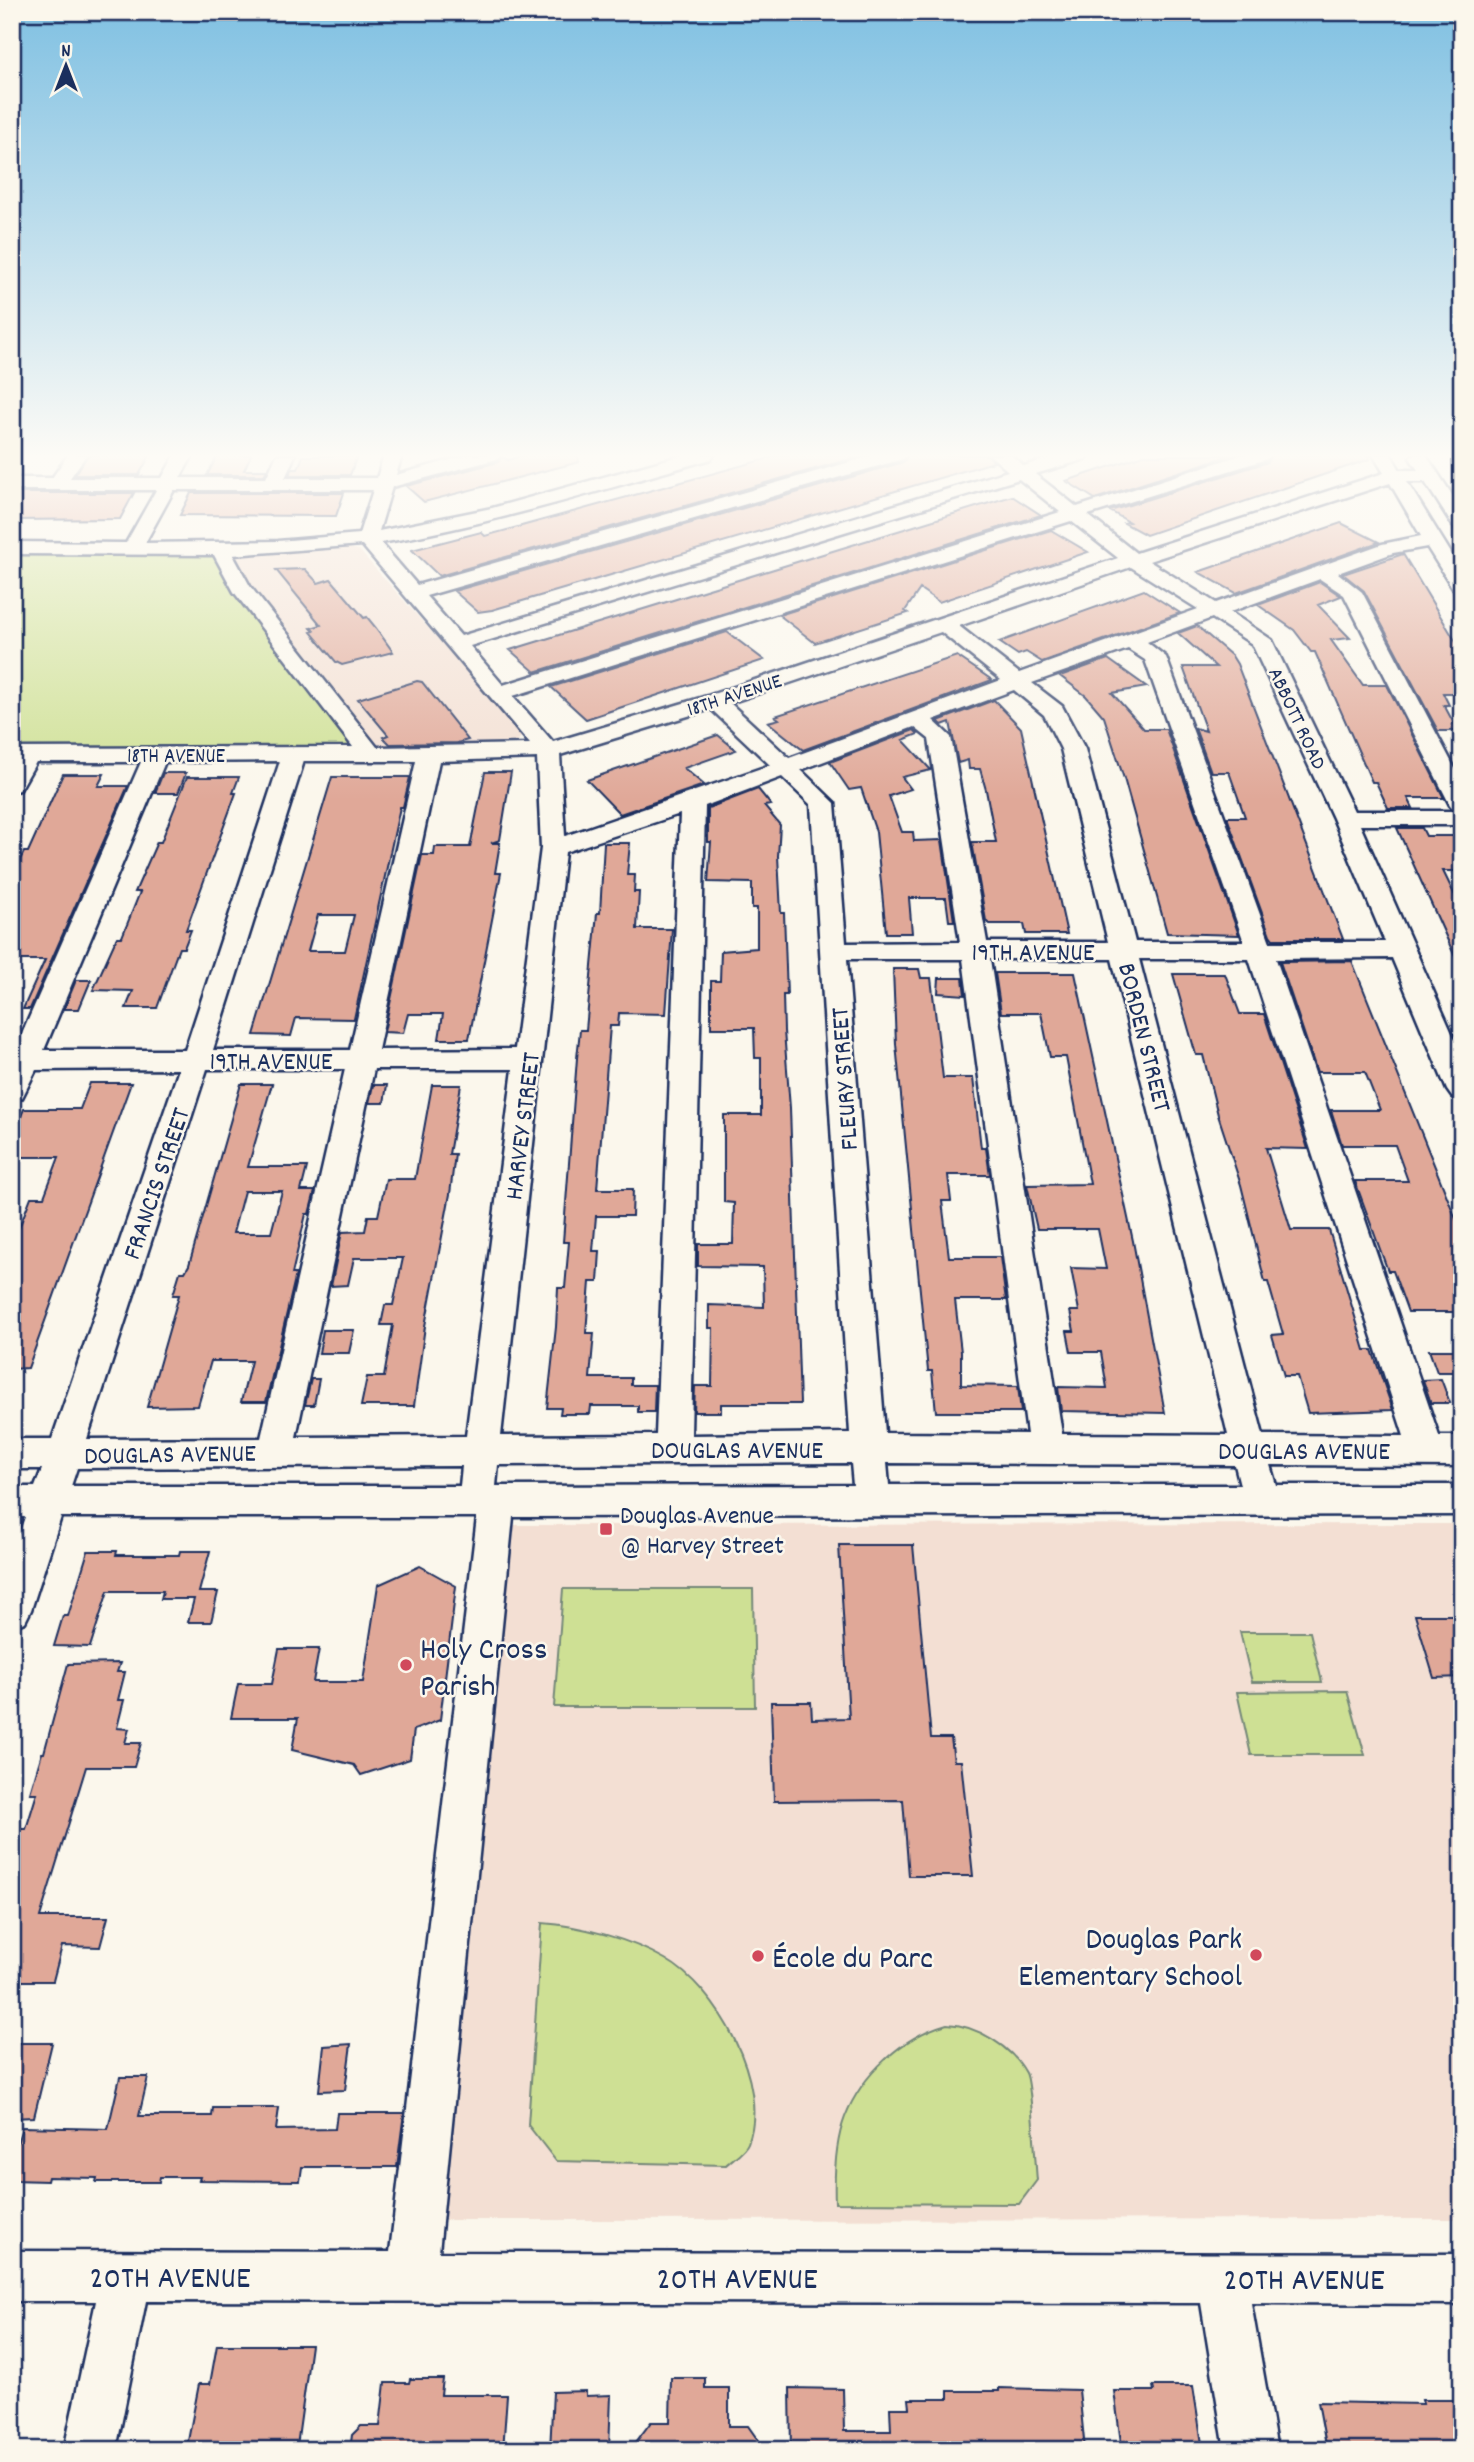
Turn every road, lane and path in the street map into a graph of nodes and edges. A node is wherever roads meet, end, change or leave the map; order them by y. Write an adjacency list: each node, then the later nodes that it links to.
1 (231, 570): 26 (street)
2 (396, 570): 12 (street)
3 (495, 570): 12 (street)
4 (701, 570): 16 (street)
5 (897, 570): 18 (street)
6 (1104, 570): 14 (street, 18TH AVENUE)
7 (1149, 570): 13 (street, ABBOTT ROAD)
8 (1329, 570): 10 (street)
9 (1450, 570): 11 (street)
10 (1323, 572): 13 (street); 30 (street)
11 (1462, 588)
12 (413, 593): 16 (street)
13 (1215, 611): 15 (street); 31 (street, ABBOTT ROAD)
14 (945, 625): 17 (street, BORDEN STREET); 19 (street, 18TH AVENUE)
15 (1131, 641): 17 (street); 35 (street)
16 (456, 644): 18 (street)
17 (1017, 681): 20 (street); 34 (street, BORDEN STREET)
18 (499, 694): 21 (street)
19 (715, 701): 21 (street, 18TH AVENUE); 27 (street, FLEURY STREET)
20 (916, 718): 27 (street); 38 (street)
21 (548, 751): 22 (street, 18TH AVENUE); 33 (street, HARVEY STREET)
22 (429, 754): 26 (street, 18TH AVENUE); 39 (street)
23 (20, 755): 24 (street, 18TH AVENUE); 28 (street)
24 (156, 755): 25 (street, 18TH AVENUE); 41 (street)
25 (294, 755): 26 (street, 18TH AVENUE); 42 (street, FRANCIS STREET)
26 (371, 755)
27 (784, 768): 29 (street); 37 (street, FLEURY STREET)
28 (12, 785)
29 (692, 802): 33 (street); 48 (street)
30 (1462, 805)
31 (1345, 818): 32 (street); 36 (street, ABBOTT ROAD)
32 (1462, 818)
33 (553, 848): 40 (street, HARVEY STREET)
34 (1125, 950): 35 (street, 19TH AVENUE); 38 (street, 19TH AVENUE); 49 (street, BORDEN STREET)
35 (1260, 950): 36 (street, 19TH AVENUE); 50 (street)
36 (1401, 950): 43 (street, ABBOTT ROAD)
37 (834, 951): 38 (street, 19TH AVENUE); 45 (street, FLEURY STREET)
38 (975, 951): 46 (street)
39 (360, 1059): 40 (street, 19TH AVENUE); 42 (street, 19TH AVENUE); 52 (street)
40 (529, 1059): 47 (street, HARVEY STREET)
41 (19, 1060): 42 (street, 19TH AVENUE); 44 (street)
42 (196, 1060): 54 (street, FRANCIS STREET)
43 (1462, 1090)
44 (12, 1091)
45 (869, 1448): 46 (street, DOUGLAS AVENUE); 48 (street, DOUGLAS AVENUE); 58 (street, FLEURY STREET)
46 (1047, 1449): 49 (street, DOUGLAS AVENUE)
47 (482, 1450): 48 (street, DOUGLAS AVENUE); 52 (street, DOUGLAS AVENUE); 56 (street, HARVEY STREET)
48 (673, 1450)
49 (1248, 1450): 50 (street, DOUGLAS AVENUE); 59 (street, BORDEN STREET)
50 (1426, 1451): 51 (street, DOUGLAS AVENUE)
51 (1462, 1451)
52 (275, 1452): 54 (street, DOUGLAS AVENUE)
53 (12, 1454): 54 (street, DOUGLAS AVENUE)
54 (63, 1454): 57 (street, FRANCIS STREET)
55 (1462, 1500): 59 (street, DOUGLAS AVENUE)
56 (486, 1501): 57 (street, DOUGLAS AVENUE); 58 (street, DOUGLAS AVENUE); 63 (street, HARVEY STREET)
57 (30, 1502): 60 (street, FRANCIS STREET)
58 (872, 1502): 59 (street, DOUGLAS AVENUE)
59 (1262, 1502)
60 (12, 1610)
61 (12, 2276): 62 (street, 20TH AVENUE)
62 (127, 2276): 63 (street, 20TH AVENUE); 66 (street)
63 (412, 2276): 64 (street, 20TH AVENUE)
64 (1222, 2278): 65 (street, 20TH AVENUE); 67 (street)
65 (1462, 2279)
66 (90, 2450)
67 (1251, 2450)

